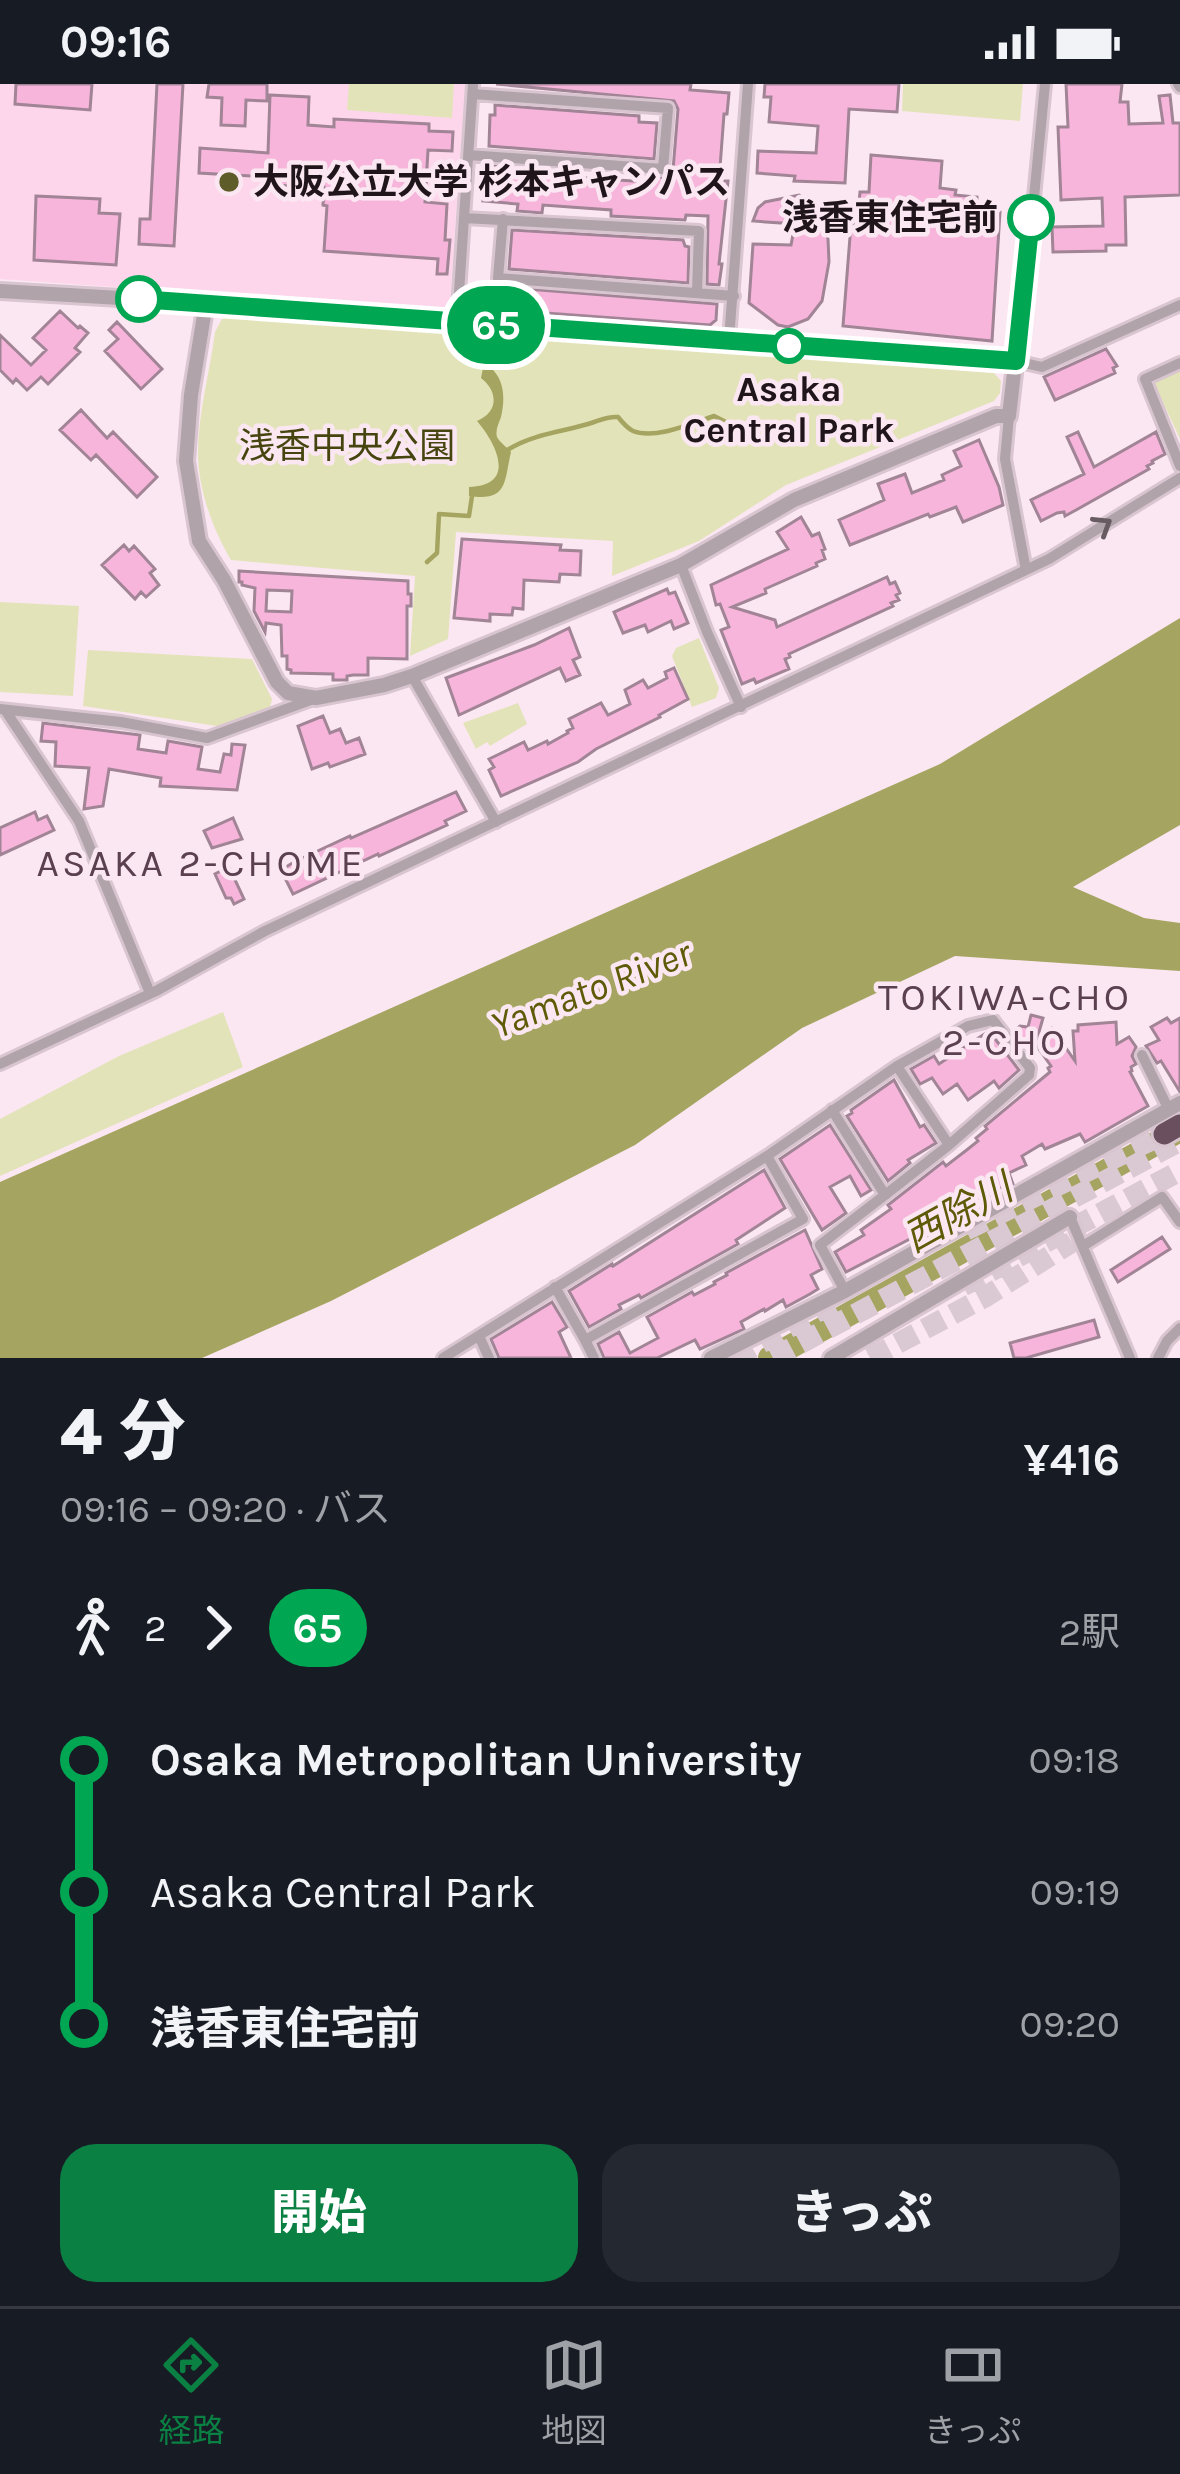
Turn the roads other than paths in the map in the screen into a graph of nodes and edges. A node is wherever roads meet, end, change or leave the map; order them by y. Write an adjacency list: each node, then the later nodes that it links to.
1 (748, 84): 10 (street)
2 (1045, 84): 6 (street)
3 (473, 89): 4 (street); 4 (street)
4 (469, 155): 5 (street)
5 (464, 218): 7 (street); 13 (street)
6 (1031, 218): 15 (street)
7 (503, 219): 9 (street); 9 (street)
8 (0, 292): 11 (street)
9 (697, 293): 10 (street)
10 (734, 296): 14 (street)
11 (206, 303): 13 (street); 23 (street)
12 (1180, 304): 15 (street)
13 (457, 322): 14 (street)
14 (729, 340): 15 (street)
15 (1016, 361): 17 (street)
16 (1180, 363): 18 (street)
17 (1009, 416): 20 (street); 21 (street)
18 (1180, 466)
19 (1180, 478): 21 (street, one-way to 19)
20 (681, 565): 22 (street); 24 (street)
21 (1026, 570): 24 (street)
22 (412, 676): 23 (street); 26 (street)
23 (316, 698): 25 (street)
24 (741, 707): 26 (street)
25 (3, 709): 27 (street)
26 (496, 822): 27 (street)
27 (150, 993): 29 (street)
28 (1142, 1055): 32 (street)
29 (0, 1064)
30 (897, 1066): 31 (street); 33 (street); 33 (street)
31 (832, 1110): 34 (street); 35 (street)
32 (1173, 1118): 42 (street)
33 (950, 1145): 35 (street)
34 (767, 1156): 37 (street); 41 (street)
35 (885, 1195): 39 (street)
36 (1070, 1216): 40 (street); 50 (street)
37 (803, 1219): 39 (street); 45 (street)
38 (1180, 1222): 40 (street)
39 (820, 1245): 42 (street)
40 (1083, 1246): 51 (street)
41 (555, 1287): 44 (street); 45 (street)
42 (845, 1291): 49 (street)
43 (1180, 1328): 52 (street)
44 (479, 1336): 46 (street); 47 (street)
45 (585, 1340): 48 (street)
46 (443, 1358)
47 (489, 1358)
48 (594, 1358)
49 (711, 1358)
50 (831, 1358)
51 (1130, 1358)
52 (1158, 1358)

